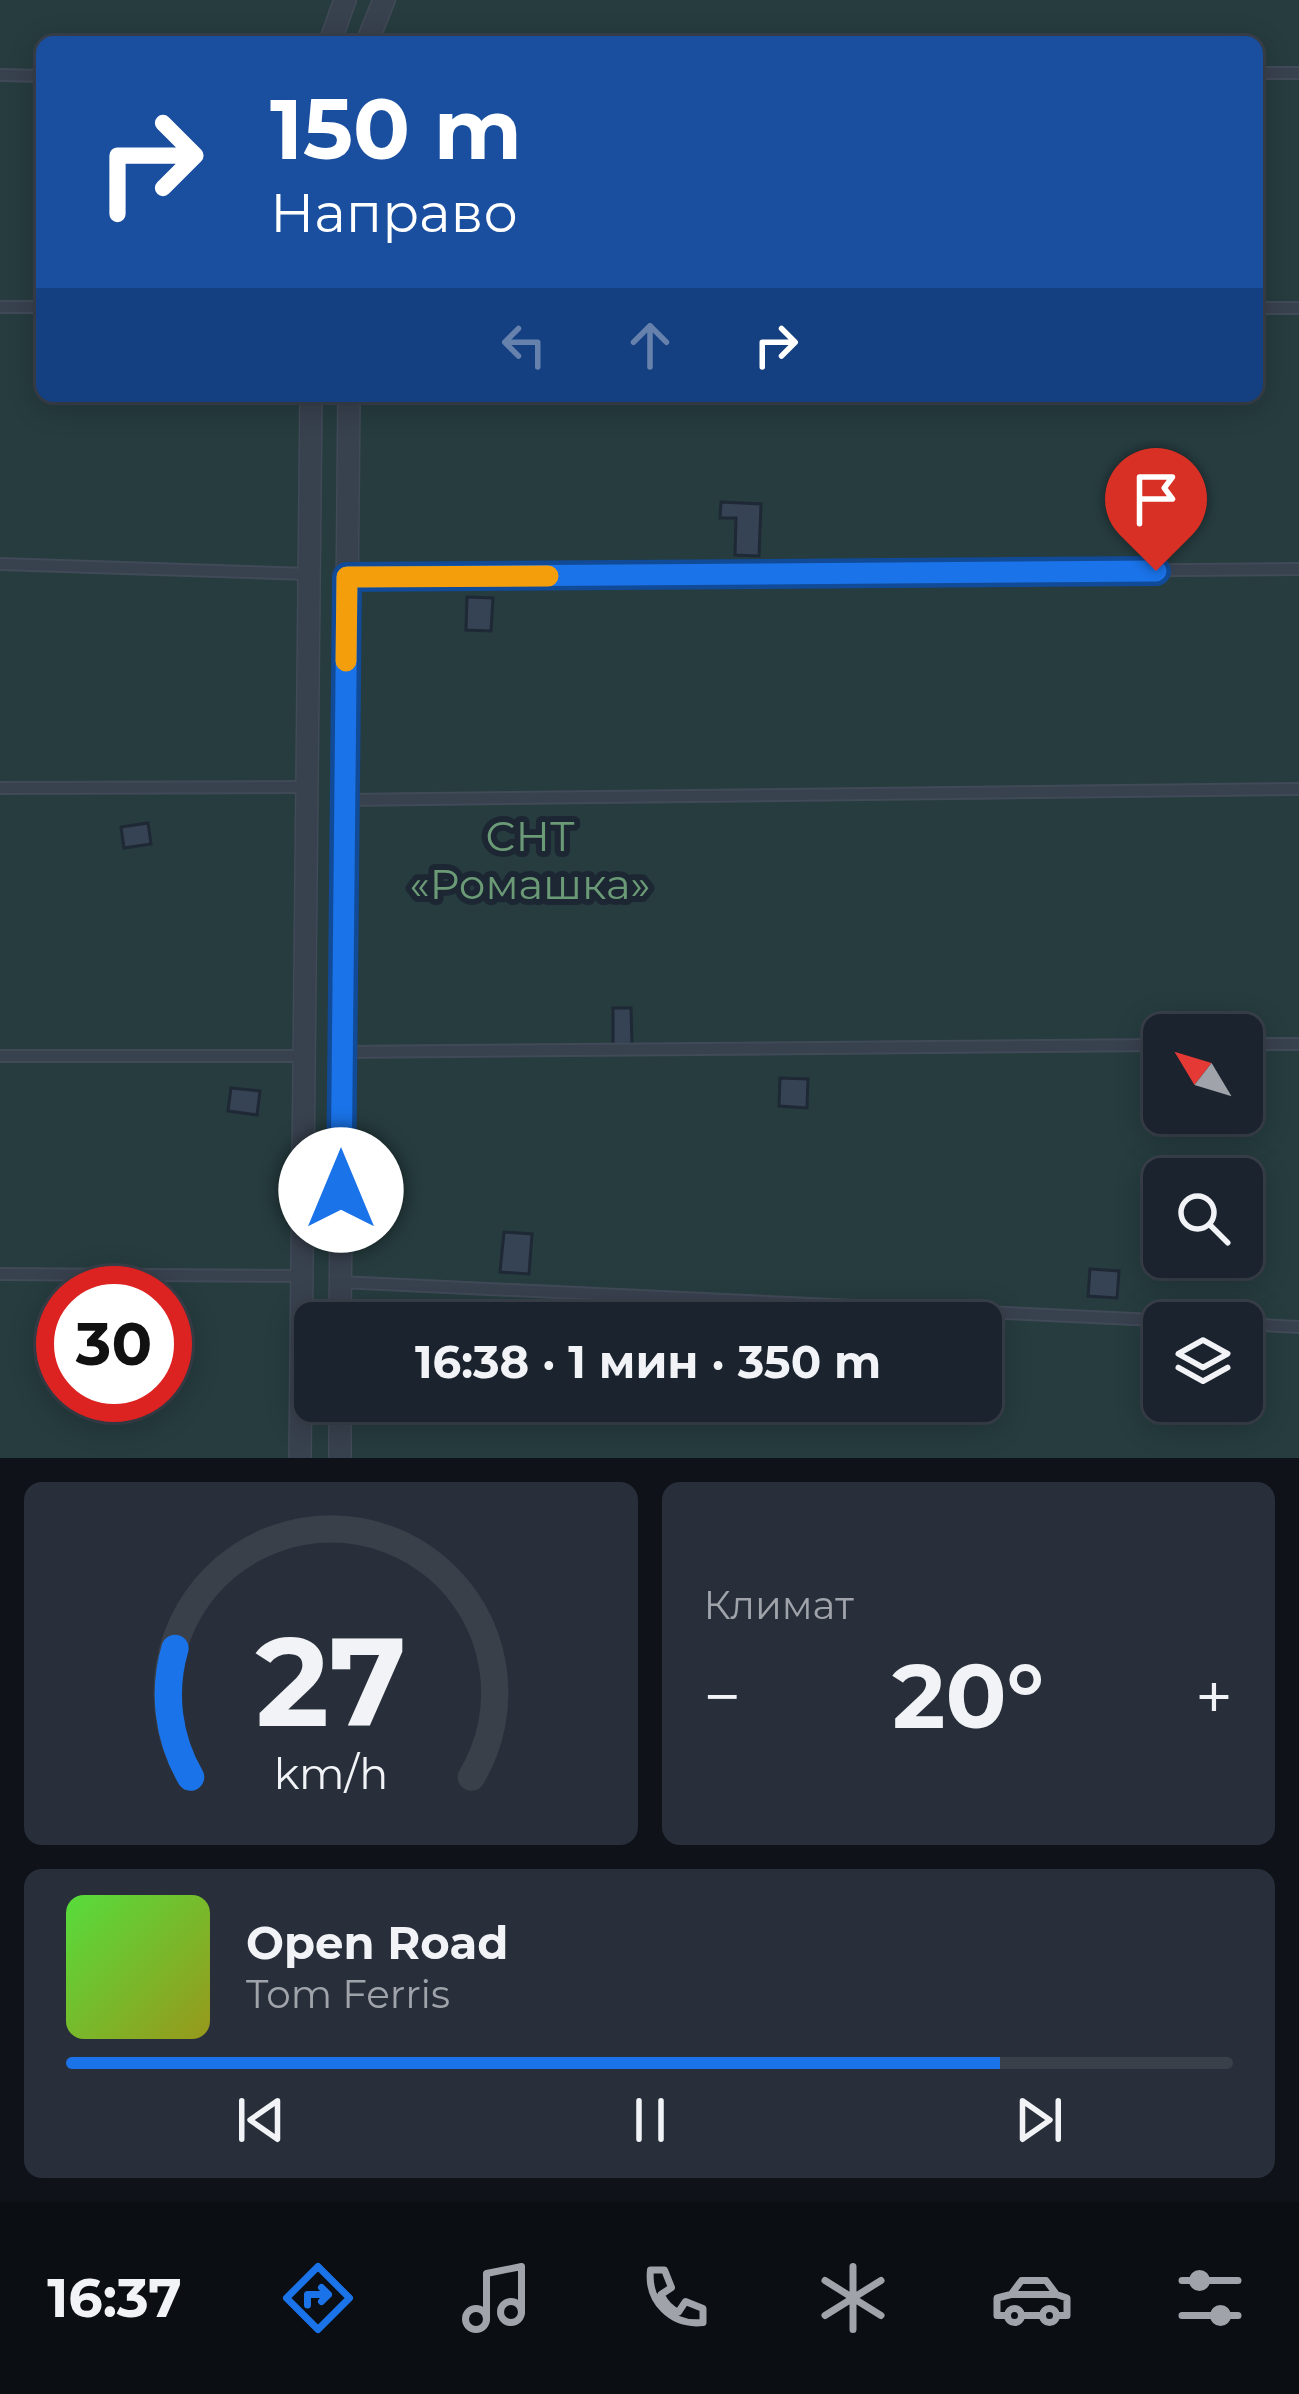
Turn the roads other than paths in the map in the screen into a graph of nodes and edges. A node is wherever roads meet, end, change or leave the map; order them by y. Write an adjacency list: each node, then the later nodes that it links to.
1 (345, 0): 3 (street)
2 (384, 0): 4 (street)
3 (332, 36)
4 (369, 36)
5 (1263, 74): 6 (lane)
6 (1299, 74)
7 (0, 75): 8 (lane)
8 (36, 76)
9 (0, 307): 10 (lane)
10 (36, 308)
11 (1263, 308): 12 (lane)
12 (1299, 308)
13 (311, 402): 17 (street)
14 (350, 402): 18 (street)
15 (0, 564): 17 (lane)
16 (1299, 569): 18 (lane)
17 (309, 574): 19 (street)
18 (347, 577): 22 (street)
19 (307, 787): 20 (lane); 28 (street)
20 (0, 788)
21 (1299, 789): 22 (lane)
22 (344, 800): 26 (street)
23 (1263, 1044): 24 (lane)
24 (1299, 1044)
25 (1143, 1045): 26 (lane)
26 (341, 1052): 31 (street)
27 (0, 1056): 28 (lane)
28 (304, 1056): 30 (street)
29 (0, 1274): 30 (lane)
30 (302, 1276): 37 (street)
31 (340, 1282): 32 (street); 33 (lane)
32 (340, 1302)
33 (1143, 1319)
34 (1263, 1325): 35 (lane)
35 (1299, 1327)
36 (340, 1422): 38 (street)
37 (299, 1458)
38 (340, 1458)

